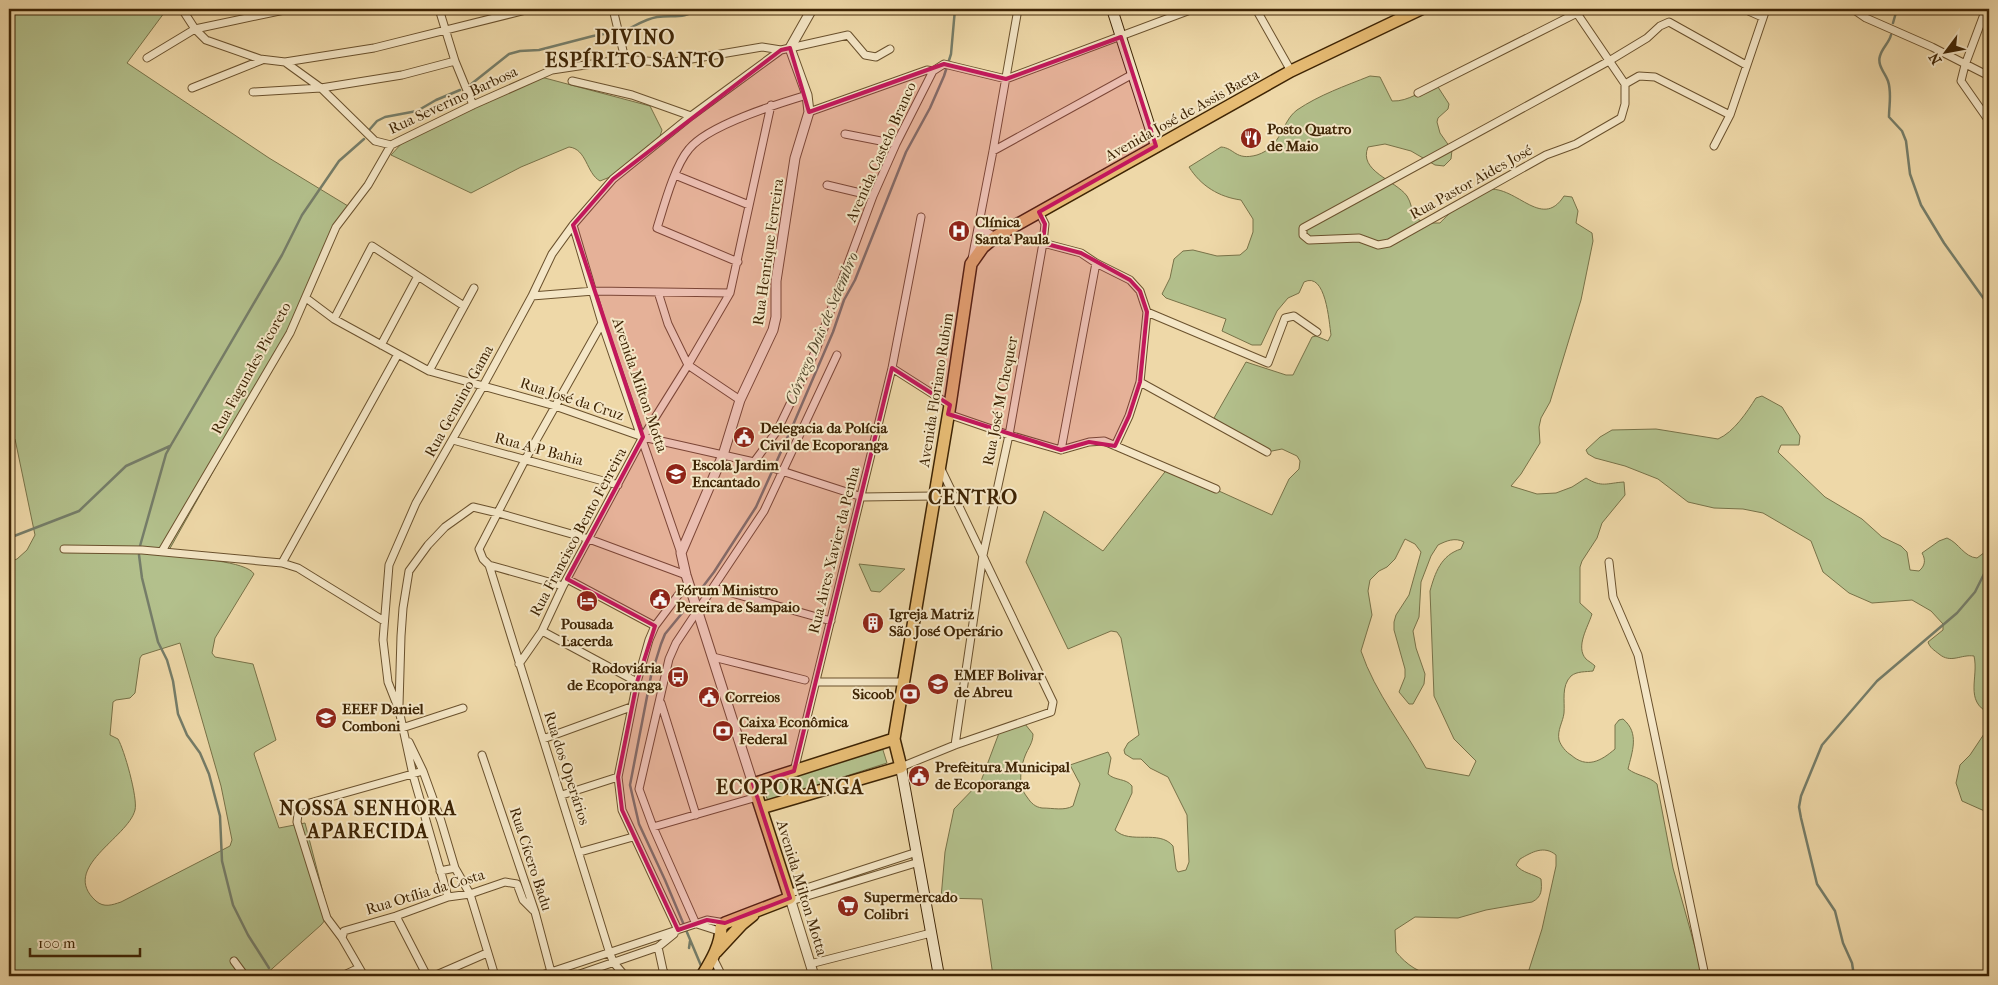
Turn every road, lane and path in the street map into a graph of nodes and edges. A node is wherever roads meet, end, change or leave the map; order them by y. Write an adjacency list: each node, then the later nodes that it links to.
1 (182, 9): 18 (street)
2 (290, 9): 18 (street)
3 (440, 9): 19 (street)
4 (530, 9): 19 (street)
5 (613, 9): 24 (street)
6 (812, 9): 21 (street)
7 (1018, 9): 35 (street, Avenida Floriano Rubim)
8 (1112, 9): 20 (main road)
9 (1193, 9): 20 (street)
10 (1256, 9): 32 (street)
11 (1421, 9): 32 (main road, Avenida José de Assis Baeta)
12 (1744, 9): 17 (street)
13 (1766, 9): 17 (street)
14 (1853, 9): 30 (street)
15 (1986, 9): 30 (street)
16 (1575, 11): 27 (street); 42 (street)
17 (1762, 17): 29 (street)
18 (195, 29): 23 (street); 25 (street)
19 (446, 31): 26 (street); 28 (street)
20 (1121, 36): 33 (main road); 35 (street)
21 (785, 49): 22 (street); 24 (street, Rua Severino Barbosa); 41 (street, Rua Henrique Ferreira); 47 (street, Rua Genuino Gama)
22 (890, 49)
23 (147, 58)
24 (625, 58): 43 (street, Rua Severino Barbosa)
25 (262, 60): 28 (street); 38 (street)
26 (455, 60): 39 (street); 43 (street)
27 (1609, 61): 29 (street); 37 (street); 37 (street, Rua Pastor Aides José)
28 (285, 62): 39 (street, Rua Severino Barbosa)
29 (1746, 65): 46 (street)
30 (1965, 65): 34 (street); 48 (street)
31 (933, 71): 35 (street); 45 (street); 50 (street, Avenida Castelo Branco)
32 (1291, 71): 52 (main road, Avenida José de Assis Baeta)
33 (1133, 74): 52 (main road); 54 (street)
34 (1989, 76)
35 (1006, 79): 54 (street, Avenida Floriano Rubim)
36 (572, 81): 47 (street)
37 (1625, 84): 46 (street)
38 (192, 88)
39 (321, 88): 40 (street); 51 (street, Rua Severino Barbosa)
40 (253, 92)
41 (807, 94): 44 (street); 45 (street, Rua Henrique Ferreira)
42 (1418, 94)
43 (473, 105): 51 (street, Rua Severino Barbosa)
44 (772, 105): 55 (street); 58 (street, Rua Francisco Bento Ferreira)
45 (809, 112): 88 (street, Rua Henrique Ferreira)
46 (1730, 115): 53 (street)
47 (691, 116): 62 (street, Rua Genuino Gama)
48 (1989, 121)
49 (846, 134): 50 (street)
50 (896, 144): 57 (street, Avenida Castelo Branco)
51 (391, 145): 74 (street, Rua Fagundes Picoreto)
52 (1156, 146): 59 (main road, Avenida José de Assis Baeta)
53 (1714, 146)
54 (993, 151): 61 (street, Avenida Floriano Rubim)
55 (675, 176): 58 (street); 65 (street)
56 (827, 185): 57 (street)
57 (873, 196): 99 (street, Avenida Castelo Branco)
58 (749, 205): 65 (street, Rua Francisco Bento Ferreira)
59 (1039, 212): 63 (main road, Avenida José de Assis Baeta); 64 (street, Rua José M Chequer)
60 (921, 217): 84 (street, Rua Aires Xavier da Penha)
61 (979, 223): 63 (street); 67 (street, Avenida Floriano Rubim)
62 (573, 225): 70 (street, Avenida Milton Motta); 73 (street, Rua Genuino Gama)
63 (995, 237): 67 (main road, Avenida José de Assis Baeta)
64 (1043, 243): 66 (street); 91 (street, Rua José M Chequer)
65 (738, 262): 72 (street, Rua Francisco Bento Ferreira)
66 (1096, 263): 76 (street); 95 (street)
67 (971, 264): 90 (main road, Avenida Floriano Rubim)
68 (418, 276): 75 (street); 77 (street); 80 (street)
69 (474, 288): 75 (street)
70 (594, 291): 71 (street); 73 (street); 78 (street, Avenida Milton Motta)
71 (658, 292): 72 (street); 83 (street)
72 (730, 293): 83 (street, Rua Francisco Bento Ferreira)
73 (532, 296): 87 (street, Rua Genuino Gama)
74 (306, 298): 77 (street, Rua José da Cruz); 109 (street, Rua Fagundes Picoreto)
75 (464, 306): 85 (street)
76 (1147, 312): 79 (street); 86 (street)
77 (334, 319): 80 (street, Rua José da Cruz)
78 (602, 323): 89 (street); 92 (street, Avenida Milton Motta)
79 (1317, 332)
80 (381, 345): 81 (street, Rua José da Cruz)
81 (398, 354): 85 (street, Rua José da Cruz); 113 (street)
82 (836, 355): 101 (street)
83 (688, 365): 88 (street); 92 (street, Rua Francisco Bento Ferreira)
84 (892, 368): 90 (street); 105 (street, Rua Aires Xavier da Penha)
85 (429, 371): 87 (street, Rua José da Cruz)
86 (1140, 382): 94 (street); 96 (street)
87 (483, 386): 89 (street, Rua José da Cruz); 93 (street, Rua Genuino Gama)
88 (740, 400): 97 (street, Rua Henrique Ferreira)
89 (555, 406): 92 (street, Rua José da Cruz); 98 (street)
90 (949, 410): 91 (street); 100 (main road, Avenida Floriano Rubim)
91 (1009, 435): 95 (street); 111 (street, Rua José M Chequer)
92 (643, 437): 97 (street, Rua José da Cruz); 102 (street, Rua Francisco Bento Ferreira); 110 (street, Avenida Milton Motta)
93 (453, 440): 98 (street, Rua A P Bahia); 121 (street, Rua Genuino Gama)
94 (1115, 446): 95 (street); 103 (street)
95 (1061, 450)
96 (1267, 452)
97 (723, 455): 99 (street, Rua José da Cruz); 110 (street, Rua Henrique Ferreira)
98 (525, 460): 102 (street, Rua A P Bahia); 106 (street)
99 (754, 462): 101 (street, Rua José da Cruz)
100 (938, 464): 104 (main road, Avenida Floriano Rubim); 111 (street)
101 (781, 472): 105 (street, Rua José da Cruz); 119 (street)
102 (618, 485): 107 (street, Rua Francisco Bento Ferreira)
103 (1216, 489)
104 (934, 496): 105 (street, Rua José da Cruz); 130 (main road, Avenida Floriano Rubim)
105 (862, 497): 122 (street, Rua Aires Xavier da Penha)
106 (498, 513): 107 (street); 114 (street, Rua dos Operários); 134 (street)
107 (589, 539): 115 (street); 116 (street, Rua Francisco Bento Ferreira)
108 (64, 548): 109 (street)
109 (162, 551): 113 (street)
110 (681, 553): 115 (street, Avenida Milton Motta)
111 (983, 554): 138 (street, Rua José M Chequer); 138 (street)
112 (1609, 562): 197 (street)
113 (282, 563): 121 (street)
114 (489, 565): 117 (street); 126 (street, Rua dos Operários)
115 (686, 575): 118 (street, Avenida Milton Motta)
116 (567, 579): 117 (street, Rua Francisco Bento Ferreira); 123 (street)
117 (562, 586): 124 (street, Rua Francisco Bento Ferreira)
118 (690, 586): 120 (street, Avenida Milton Motta); 123 (street)
119 (714, 588): 120 (street); 122 (street)
120 (699, 610): 125 (street, Avenida Milton Motta); 131 (street)
121 (384, 621): 134 (street, Rua Genuino Gama)
122 (831, 621): 129 (street, Rua Aires Xavier da Penha)
123 (655, 626): 128 (street)
124 (542, 631): 126 (street, Rua Francisco Bento Ferreira); 128 (street)
125 (713, 657): 127 (street); 145 (street, Avenida Milton Motta)
126 (519, 664): 136 (street, Rua dos Operários)
127 (805, 680)
128 (637, 682): 132 (street)
129 (816, 682): 130 (street); 142 (street, Rua Aires Xavier da Penha)
130 (903, 682): 137 (main road, Avenida Floriano Rubim)
131 (661, 702): 149 (street); 152 (street)
132 (631, 707): 136 (street); 144 (street)
133 (463, 708): 135 (street)
134 (399, 710): 135 (street)
135 (402, 728): 141 (street); 143 (street)
136 (543, 739): 146 (street, Rua dos Operários)
137 (894, 739): 140 (main road); 142 (main road)
138 (955, 745): 140 (street)
139 (482, 755): 167 (street, Rua Cícero Badu)
140 (901, 767): 148 (main road); 155 (main road)
141 (423, 771): 143 (street); 150 (street)
142 (794, 771): 145 (main road)
143 (413, 775): 151 (street); 173 (street)
144 (618, 777): 146 (street); 153 (street)
145 (753, 784): 147 (main road, Avenida Milton Motta)
146 (562, 795): 154 (street, Rua dos Operários)
147 (757, 797): 148 (main road, Avenida Milton Motta); 149 (street)
148 (761, 808): 166 (main road, Avenida Milton Motta)
149 (696, 815): 152 (street)
150 (441, 821): 151 (street); 156 (street)
151 (428, 826): 158 (street)
152 (653, 827): 169 (street)
153 (633, 837): 154 (street); 170 (street)
154 (580, 852): 176 (street, Rua dos Operários)
155 (918, 857): 157 (street); 160 (street); 172 (main road)
156 (455, 868): 158 (street); 164 (street)
157 (867, 868): 159 (street); 160 (street)
158 (440, 871): 165 (street)
159 (844, 876): 161 (street); 162 (street)
160 (870, 877): 162 (street)
161 (822, 883): 163 (street); 166 (street)
162 (847, 884): 163 (street)
163 (824, 891): 166 (street)
164 (470, 894): 165 (street, Rua Otília da Costa); 167 (street, Rua Otília da Costa); 175 (street)
165 (448, 897): 168 (street, Rua Otília da Costa)
166 (790, 898): 171 (main road); 180 (street, Avenida Milton Motta)
167 (535, 912): 182 (street, Rua Cícero Badu)
168 (396, 916): 173 (street, Rua Otília da Costa); 186 (street)
169 (696, 924): 170 (street); 171 (street)
170 (678, 930): 174 (street); 176 (street)
171 (728, 931): 177 (main road)
172 (931, 933): 180 (street); 196 (main road)
173 (342, 938): 181 (street)
174 (658, 947): 179 (street); 192 (street)
175 (487, 953): 187 (street); 188 (street)
176 (610, 954): 179 (street, Rua dos Operários); 182 (street)
177 (713, 958): 193 (main road); 194 (street)
178 (234, 961): 183 (street)
179 (614, 963): 190 (street); 191 (street, Rua dos Operários)
180 (810, 964): 195 (street, Avenida Milton Motta)
181 (359, 968): 184 (street); 185 (street)
182 (551, 972): 189 (street)
183 (245, 976)
184 (342, 976)
185 (364, 976)
186 (427, 976)
187 (434, 976)
188 (495, 976)
189 (540, 976)
190 (574, 976)
191 (625, 976)
192 (666, 976)
193 (702, 976)
194 (722, 976)
195 (814, 976)
196 (939, 976)
197 (1705, 976)

